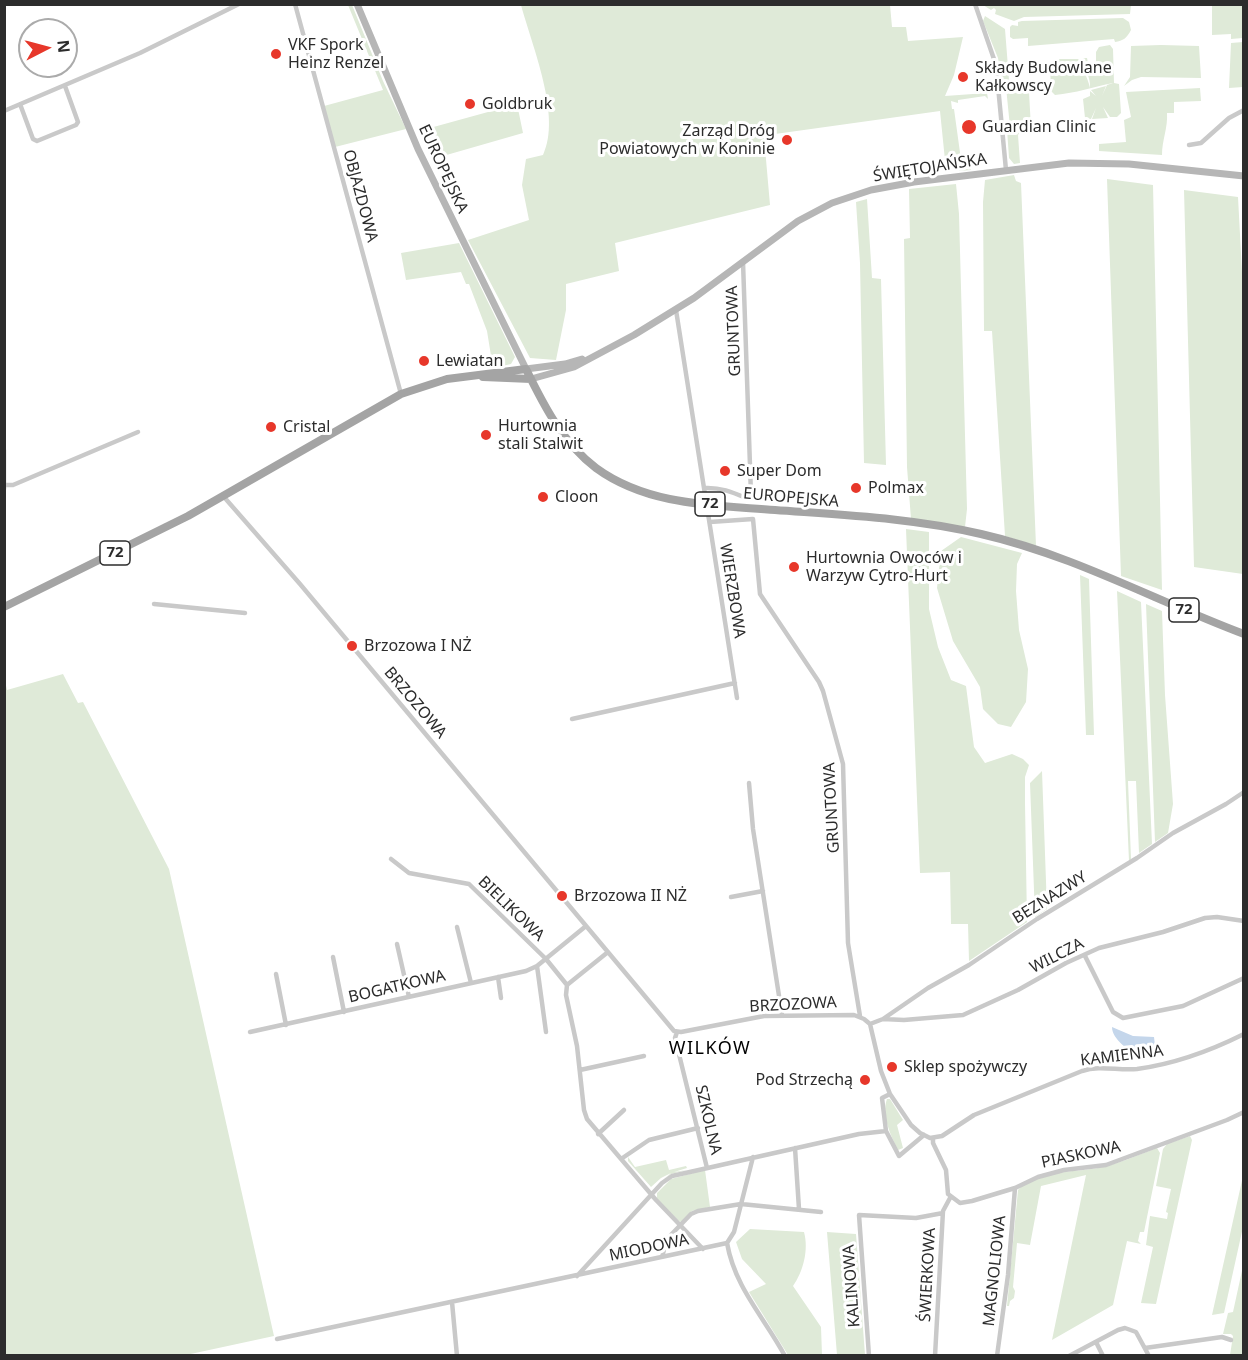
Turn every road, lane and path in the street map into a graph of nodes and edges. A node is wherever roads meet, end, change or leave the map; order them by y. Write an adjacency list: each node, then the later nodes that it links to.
1 (239, 4): 5 (street)
2 (295, 4): 18 (street, OBJAZDOWA)
3 (357, 4): 15 (street, EUROPEJSKA)
4 (975, 4): 10 (street)
5 (65, 86): 6 (street); 6 (street)
6 (20, 104): 8 (street)
7 (1244, 110): 9 (street)
8 (4, 111)
9 (1189, 145)
10 (1006, 170): 11 (street, ŚWIĘTOJAŃSKA); 12 (street, ŚWIĘTOJAŃSKA)
11 (1244, 176)
12 (743, 261): 13 (street, ŚWIĘTOJAŃSKA); 22 (street, GRUNTOWA)
13 (676, 310): 14 (street, ŚWIĘTOJAŃSKA); 22 (street, WIERZBOWA)
14 (595, 355): 15 (street, ŚWIĘTOJAŃSKA); 17 (street, ŚWIĘTOJAŃSKA)
15 (526, 369): 16 (main road, ŚWIĘTOJAŃSKA / 72); 17 (main road, EUROPEJSKA / 72)
16 (475, 376): 17 (main road, ŚWIĘTOJAŃSKA / 72); 18 (main road, ŚWIĘTOJAŃSKA / 72)
17 (531, 379): 24 (main road, EUROPEJSKA / 72)
18 (401, 394): 23 (main road, ŚWIĘTOJAŃSKA / 72)
19 (138, 432): 21 (street)
20 (4, 450): 21 (street)
21 (5, 487)
22 (704, 488): 24 (street, WIERZBOWA)
23 (224, 497): 27 (main road, 72); 39 (street, BRZOZOWA)
24 (707, 504): 25 (street, WIERZBOWA); 29 (main road, EUROPEJSKA / 72)
25 (710, 522): 30 (street, WIERZBOWA); 56 (street, GRUNTOWA)
26 (154, 604): 28 (street)
27 (4, 607)
28 (246, 613)
29 (1244, 634)
30 (735, 683): 31 (street, WIERZBOWA); 32 (street)
31 (737, 698)
32 (572, 719)
33 (749, 783): 36 (street)
34 (1244, 792): 57 (street, BEZNAZWY)
35 (391, 859): 45 (street, BIELIKOWA)
36 (763, 891): 37 (street); 55 (street)
37 (731, 897)
38 (1244, 921): 43 (street, WILCZA)
39 (586, 926): 42 (street, BRZOZOWA); 45 (street)
40 (457, 927): 50 (street)
41 (397, 944): 52 (street)
42 (608, 952): 51 (street); 62 (street, BRZOZOWA)
43 (1085, 956): 49 (street); 57 (street, WILCZA)
44 (333, 957): 54 (street)
45 (546, 959): 46 (street, BOGATKOWA); 51 (street, BIELIKOWA)
46 (537, 966): 48 (street, BOGATKOWA); 61 (street)
47 (276, 974): 58 (street)
48 (498, 977): 50 (street, BOGATKOWA); 53 (street)
49 (1244, 978)
50 (471, 983): 52 (street, BOGATKOWA)
51 (567, 985): 65 (street)
52 (409, 997): 54 (street, BOGATKOWA)
53 (501, 998)
54 (344, 1012): 58 (street, BOGATKOWA)
55 (783, 1015): 56 (street, BRZOZOWA); 62 (street, BRZOZOWA)
56 (860, 1017): 59 (street, BRZOZOWA)
57 (883, 1019): 59 (street, BEZNAZWY)
58 (286, 1024): 60 (street, BOGATKOWA)
59 (870, 1024): 66 (street)
60 (250, 1032)
61 (546, 1032)
62 (676, 1032): 69 (street, SZKOLNA)
63 (1244, 1034): 73 (street, KAMIENNA)
64 (644, 1056): 65 (street)
65 (580, 1070): 71 (street)
66 (890, 1094): 70 (street); 72 (street)
67 (624, 1110): 71 (street)
68 (1244, 1112): 78 (street, PIASKOWA)
69 (698, 1128): 76 (street); 77 (street, SZKOLNA)
70 (886, 1131): 72 (street); 74 (street, SZKOLNA)
71 (598, 1134): 76 (street)
72 (924, 1135): 73 (street)
73 (933, 1138): 80 (street)
74 (795, 1148): 75 (street, SZKOLNA); 82 (street)
75 (753, 1157): 77 (street, SZKOLNA); 81 (street)
76 (621, 1160): 79 (street)
77 (707, 1168): 79 (street)
78 (1015, 1188): 80 (street, PIASKOWA); 99 (street, MAGNOLIOWA)
79 (652, 1194): 85 (street); 89 (street)
80 (950, 1198): 84 (street, ŚWIERKOWA)
81 (741, 1204): 82 (street); 85 (street); 86 (street)
82 (798, 1209): 83 (street)
83 (821, 1212)
84 (943, 1213): 97 (street, KALINOWA); 98 (street, ŚWIERKOWA)
85 (680, 1226): 87 (street); 88 (street)
86 (727, 1243): 87 (street, MIODOWA); 96 (street)
87 (702, 1249): 88 (street, MIODOWA)
88 (662, 1257): 89 (street, MIODOWA)
89 (577, 1276): 90 (street, MIODOWA)
90 (452, 1302): 91 (street, MIODOWA); 95 (street)
91 (277, 1339)
92 (1231, 1340): 94 (street)
93 (1096, 1342): 94 (street); 100 (street); 101 (street)
94 (1145, 1348): 102 (street)
95 (457, 1356)
96 (785, 1356)
97 (869, 1356)
98 (935, 1356)
99 (997, 1356)
100 (1069, 1356)
101 (1103, 1356)
102 (1149, 1356)

